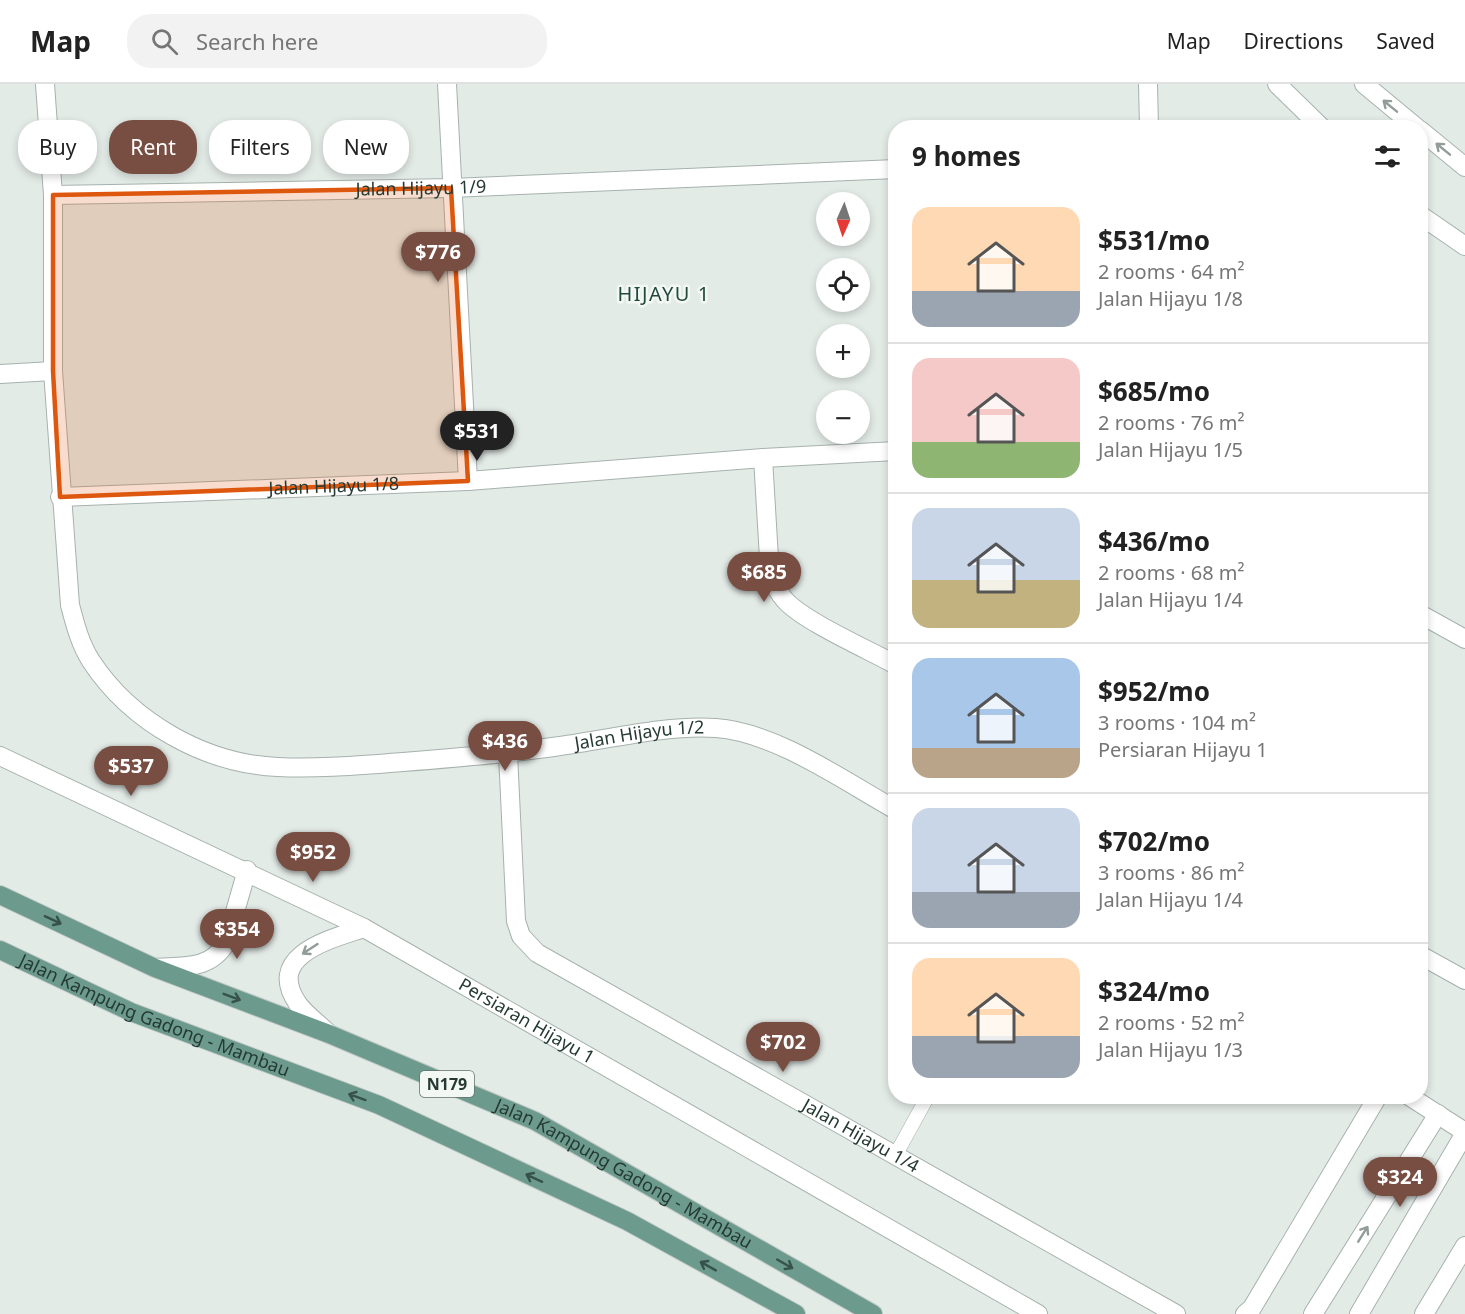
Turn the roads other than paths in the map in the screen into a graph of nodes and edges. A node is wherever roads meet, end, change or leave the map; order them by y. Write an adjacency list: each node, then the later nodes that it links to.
1 (45, 84): 13 (street, Jalan Hijayu 1/2)
2 (447, 84): 12 (street)
3 (1148, 84): 6 (street)
4 (1277, 84): 7 (street)
5 (1364, 84): 8 (street, one-way to 5)
6 (1149, 120)
7 (1314, 120)
8 (1408, 120)
9 (1428, 136): 10 (street, one-way to 9)
10 (1465, 167)
11 (888, 169): 12 (street, Jalan Hijayu 1/9)
12 (451, 188): 13 (street, Jalan Hijayu 1/9); 20 (street)
13 (53, 195): 16 (street, Jalan Hijayu 1/2)
14 (1428, 221): 15 (street)
15 (1465, 246)
16 (53, 372): 17 (street); 21 (street, Jalan Hijayu 1/2)
17 (0, 374)
18 (888, 451): 19 (street, Jalan Hijayu 1/8)
19 (763, 458): 20 (street, Jalan Hijayu 1/8); 24 (street)
20 (468, 480): 21 (street, Jalan Hijayu 1/8)
21 (60, 497): 25 (street, Jalan Hijayu 1/2)
22 (1428, 618): 23 (street)
23 (1465, 639)
24 (888, 661)
25 (508, 754): 27 (street, Jalan Hijayu 1/2); 41 (street, Jalan Hijayu 1/4)
26 (0, 756): 28 (street, Persiaran Hijayu 1)
27 (888, 806)
28 (247, 870): 30 (street, Persiaran Hijayu 1); 33 (street)
29 (0, 895): 33 (main road, Jalan Kampung Gadong - Mambau / N179, one-way to 33)
30 (364, 928): 35 (street, one-way to 35); 45 (street, Persiaran Hijayu 1)
31 (0, 950): 43 (main road, Jalan Kampung Gadong - Mambau / N179, one-way to 31)
32 (1428, 959): 34 (street)
33 (156, 968): 35 (main road, Jalan Kampung Gadong - Mambau / N179, one-way to 35)
34 (1465, 980)
35 (330, 1034): 44 (main road, Jalan Kampung Gadong - Mambau / N179, one-way to 44)
36 (924, 1104): 41 (lane)
37 (1373, 1104): 47 (street)
38 (1422, 1104): 39 (street)
39 (1438, 1114): 40 (street); 48 (street, one-way to 39)
40 (1465, 1132): 49 (street)
41 (895, 1156): 46 (street, Jalan Hijayu 1/4)
42 (1465, 1246): 50 (street)
43 (796, 1314)
44 (873, 1314)
45 (1038, 1314)
46 (1176, 1314)
47 (1245, 1314)
48 (1313, 1314)
49 (1359, 1314)
50 (1424, 1314)

